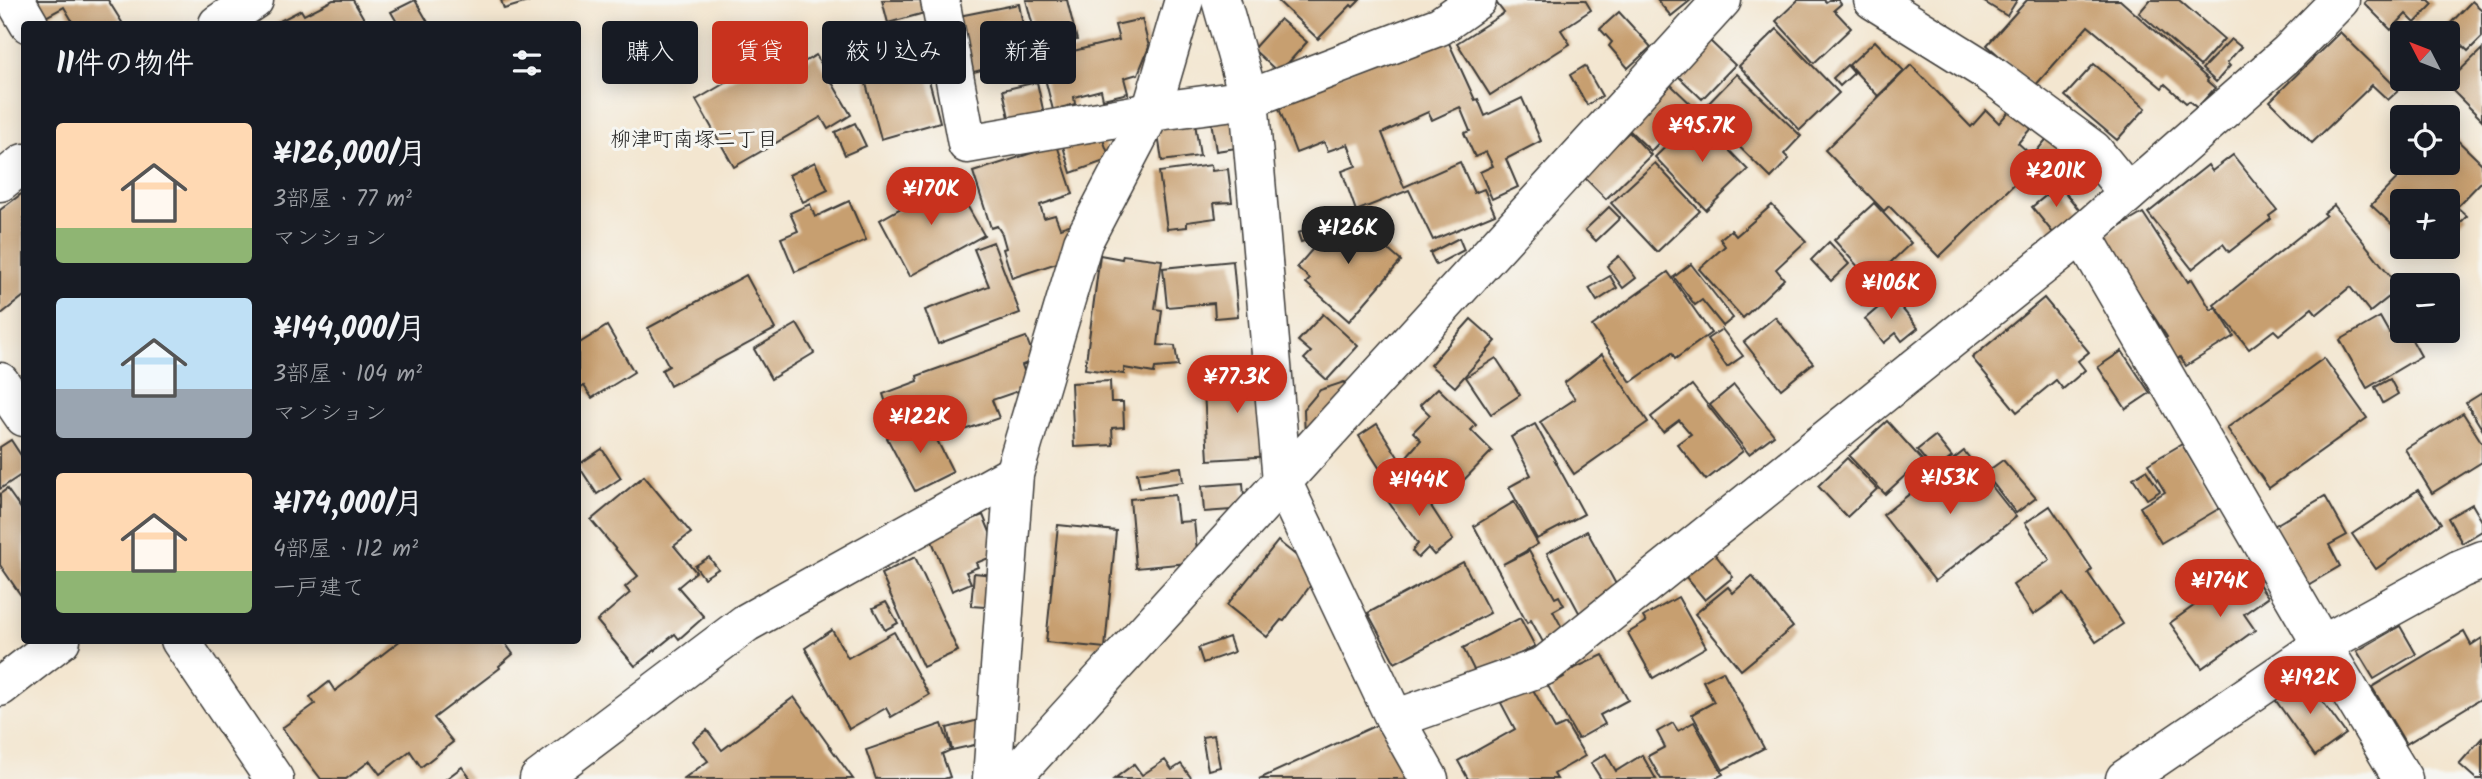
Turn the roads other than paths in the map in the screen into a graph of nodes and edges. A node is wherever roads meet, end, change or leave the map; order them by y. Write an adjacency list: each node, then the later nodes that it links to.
1 (15, 0): 10 (street)
2 (254, 0): 11 (street)
3 (940, 0): 13 (street)
4 (1184, 0): 13 (street)
5 (1221, 0): 12 (street)
6 (1477, 0): 12 (street)
7 (1722, 0): 21 (street)
8 (1873, 0): 16 (street)
9 (2340, 0): 16 (street)
10 (27, 21)
11 (222, 21)
12 (1249, 99): 13 (street); 21 (street)
13 (1151, 112): 20 (street)
14 (21, 165): 15 (street)
15 (0, 182)
16 (2129, 193): 17 (street)
17 (2082, 234): 25 (street); 27 (street)
18 (0, 382): 19 (street)
19 (21, 413)
20 (1014, 474): 29 (street); 30 (street)
21 (1282, 481): 27 (street); 31 (street)
22 (2482, 560): 25 (street)
23 (56, 644): 26 (street)
24 (183, 644): 28 (street)
25 (2322, 645): 33 (street); 34 (street)
26 (0, 687)
27 (1395, 719): 32 (street)
28 (274, 779)
29 (539, 779)
30 (992, 779)
31 (1012, 779)
32 (1429, 779)
33 (2125, 779)
34 (2403, 779)

